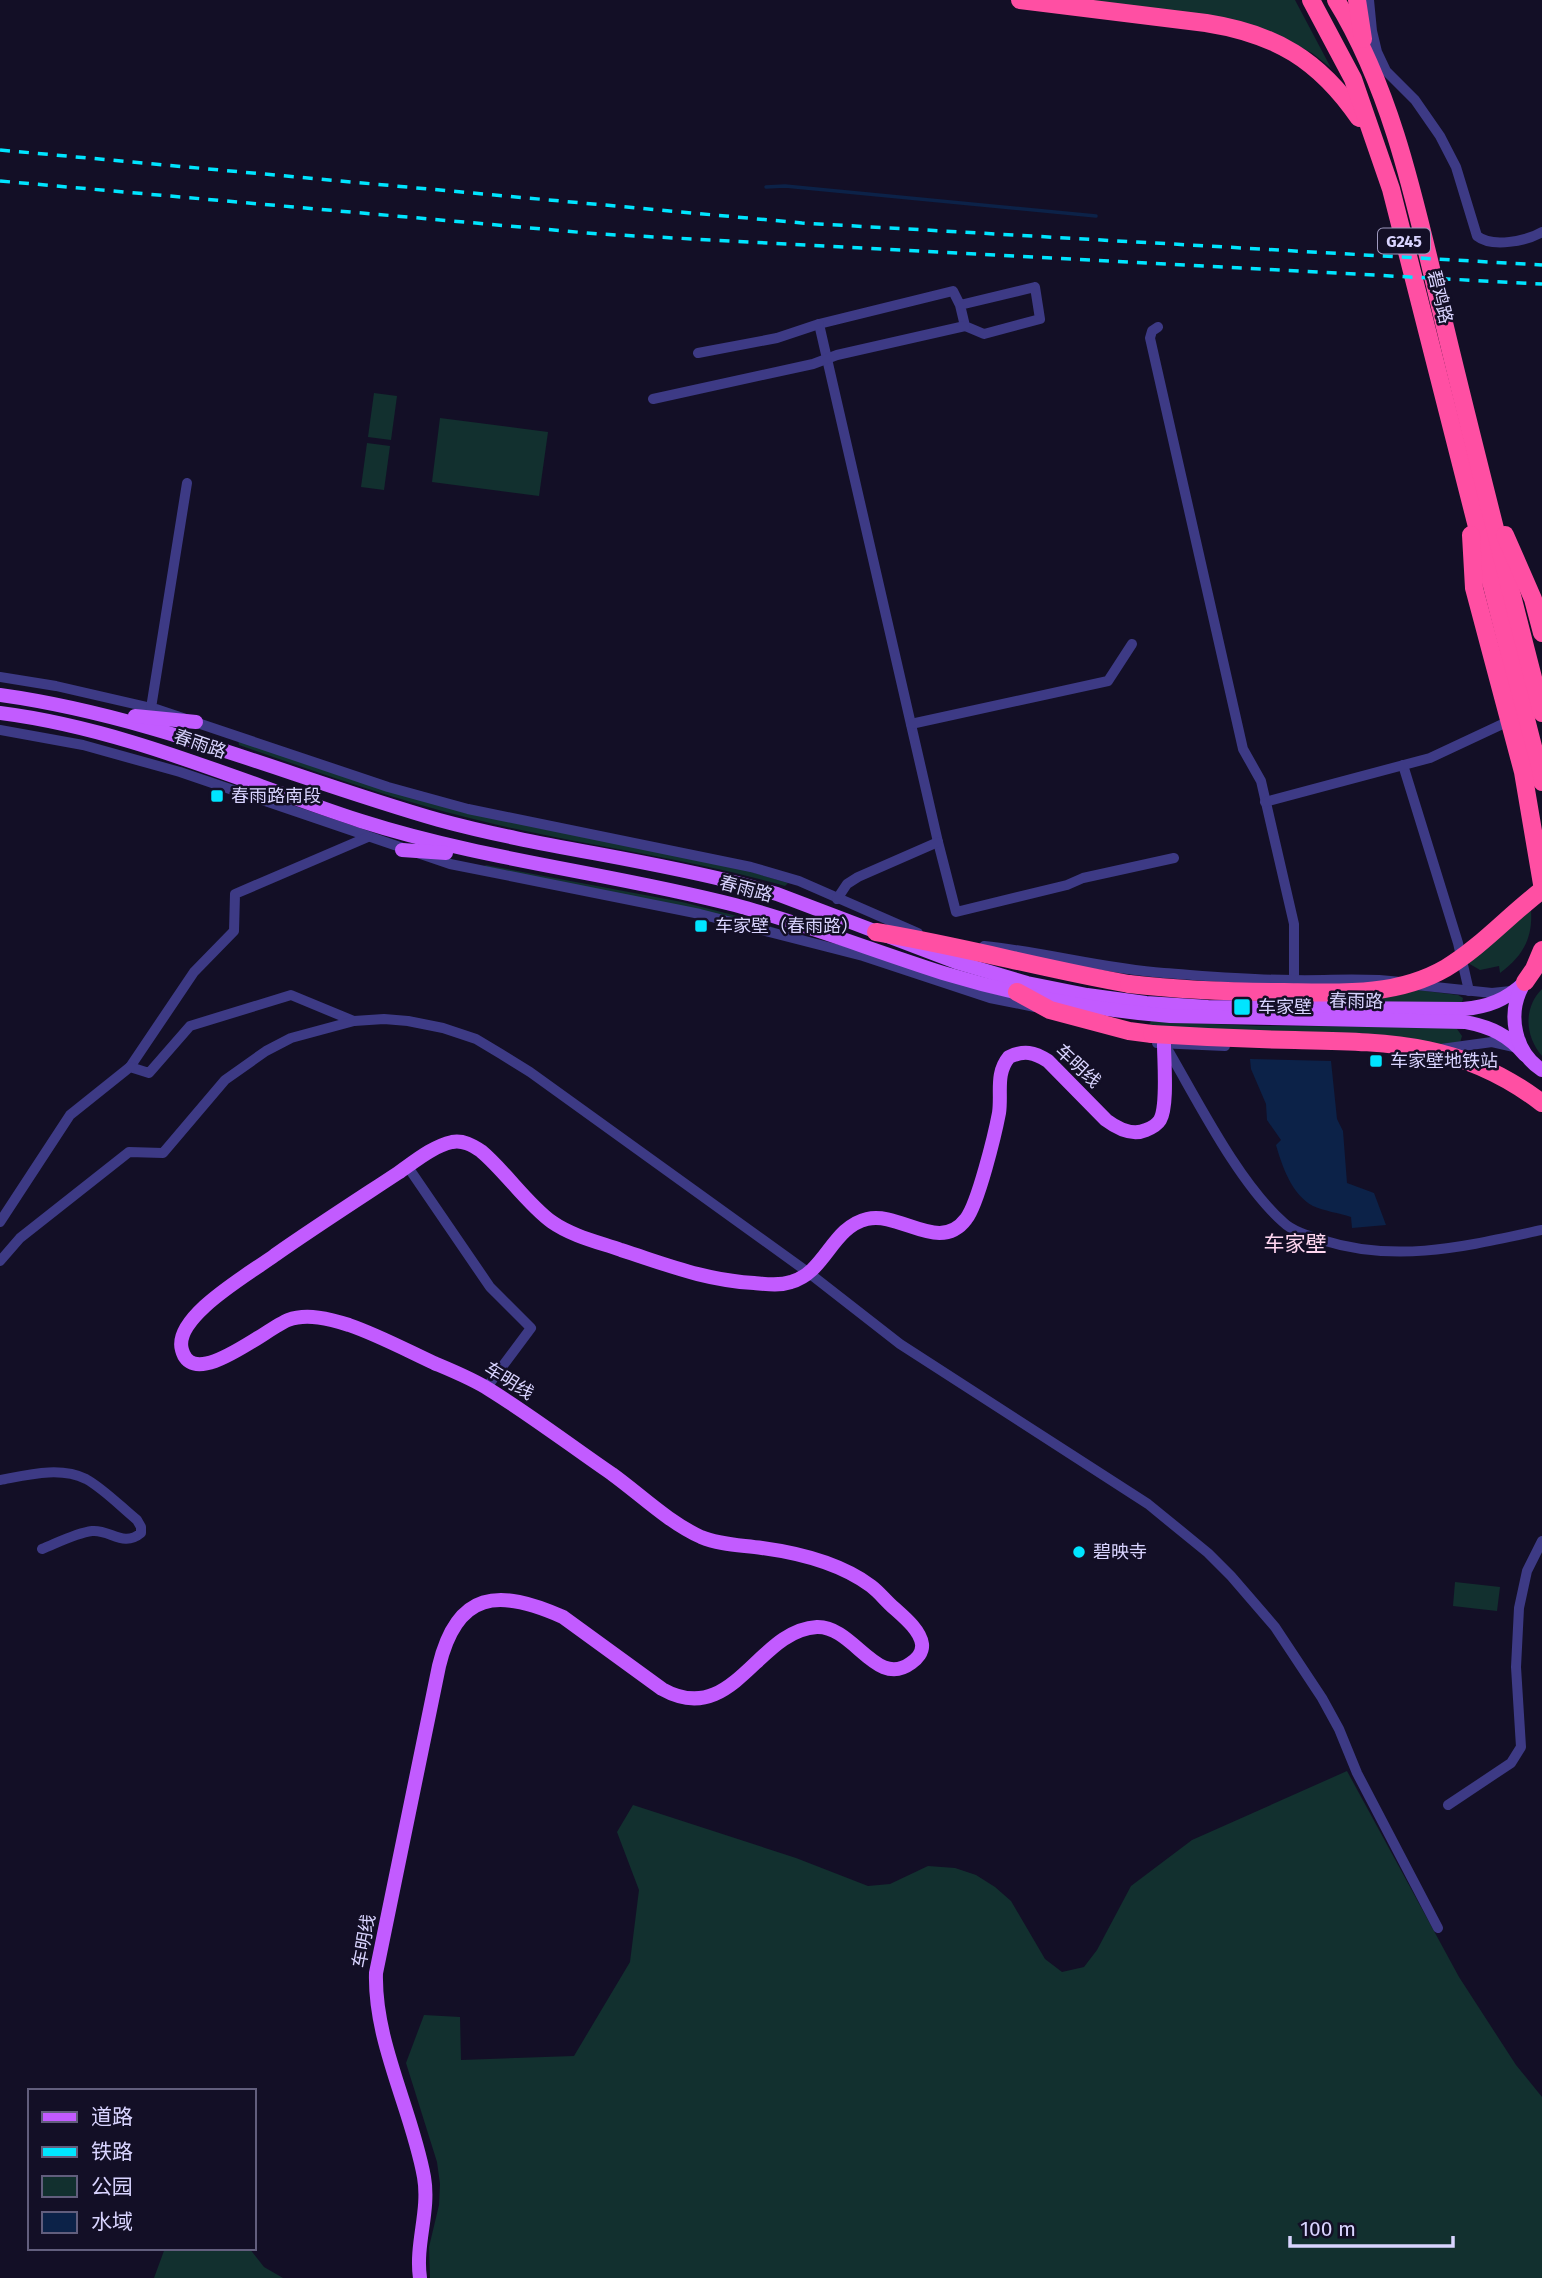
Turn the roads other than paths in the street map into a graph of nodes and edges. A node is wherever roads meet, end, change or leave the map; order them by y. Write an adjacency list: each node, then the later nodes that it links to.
1 (1020, 0): 7 (highway)
2 (1311, 0): 7 (highway, 碧鸡路 / G245)
3 (1336, 0): 6 (highway, 碧鸡路 / G245)
4 (1357, 0): 6 (highway)
5 (1368, 0): 8 (street)
6 (1366, 56): 17 (highway, 碧鸡路 / G245)
7 (1376, 144): 17 (highway, 碧鸡路 / G245)
8 (1542, 232)
9 (960, 306): 10 (street); 11 (street); 11 (street)
10 (819, 324): 13 (street); 14 (street)
11 (965, 326): 14 (street)
12 (1158, 327): 32 (street)
13 (698, 353)
14 (827, 359): 15 (street); 28 (street)
15 (653, 399)
16 (187, 483): 22 (street)
17 (1477, 491): 18 (highway); 25 (highway, G245); 26 (highway); 31 (highway, G245)
18 (1542, 634)
19 (1132, 644): 28 (street)
20 (0, 677): 22 (street)
21 (0, 695): 23 (main road, 春雨路)
22 (151, 708): 27 (street)
23 (93, 712): 27 (main road); 42 (main road, 春雨路)
24 (0, 713): 36 (main road, 春雨路)
25 (1542, 713)
26 (1509, 721): 30 (street); 38 (highway)
27 (196, 722): 40 (street)
28 (911, 724): 34 (street)
29 (0, 730): 33 (street)
30 (1403, 765): 32 (street); 49 (street)
31 (1542, 782)
32 (1265, 802): 47 (street)
33 (368, 837): 35 (street); 55 (street)
34 (938, 842): 37 (street); 40 (street)
35 (402, 849): 36 (main road); 45 (street)
36 (491, 856): 41 (main road, 春雨路)
37 (1174, 858)
38 (1542, 884)
39 (1542, 890): 43 (highway, bridge)
40 (837, 899): 43 (street)
41 (801, 926): 45 (main road); 50 (main road, 春雨路)
42 (876, 932): 43 (highway); 48 (main road, 春雨路)
43 (938, 942): 47 (street)
44 (1542, 950): 48 (highway)
45 (863, 956): 51 (street)
46 (1542, 972): 48 (main road, 春雨路)
47 (1294, 981): 49 (street)
48 (1521, 986): 49 (street); 54 (main road)
49 (1469, 991)
50 (1017, 992): 51 (highway); 54 (main road, 春雨路)
51 (1050, 1010): 53 (highway)
52 (355, 1021): 55 (street); 61 (street); 62 (street)
53 (1158, 1039): 54 (street); 57 (highway, bridge); 60 (street); 62 (main road, 车明线)
54 (1525, 1055): 56 (main road, 春雨路)
55 (130, 1067): 59 (street)
56 (1542, 1070)
57 (1542, 1103)
58 (408, 1167): 62 (main road, 车明线); 63 (street); 63 (main road, 车明线)
59 (0, 1222)
60 (1542, 1230)
61 (0, 1261)
62 (809, 1273): 68 (street)
63 (487, 1387): 69 (main road, 车明线)
64 (0, 1480): 66 (street)
65 (1542, 1541): 67 (street)
66 (42, 1549)
67 (1448, 1805)
68 (1438, 1928)
69 (420, 2278)

